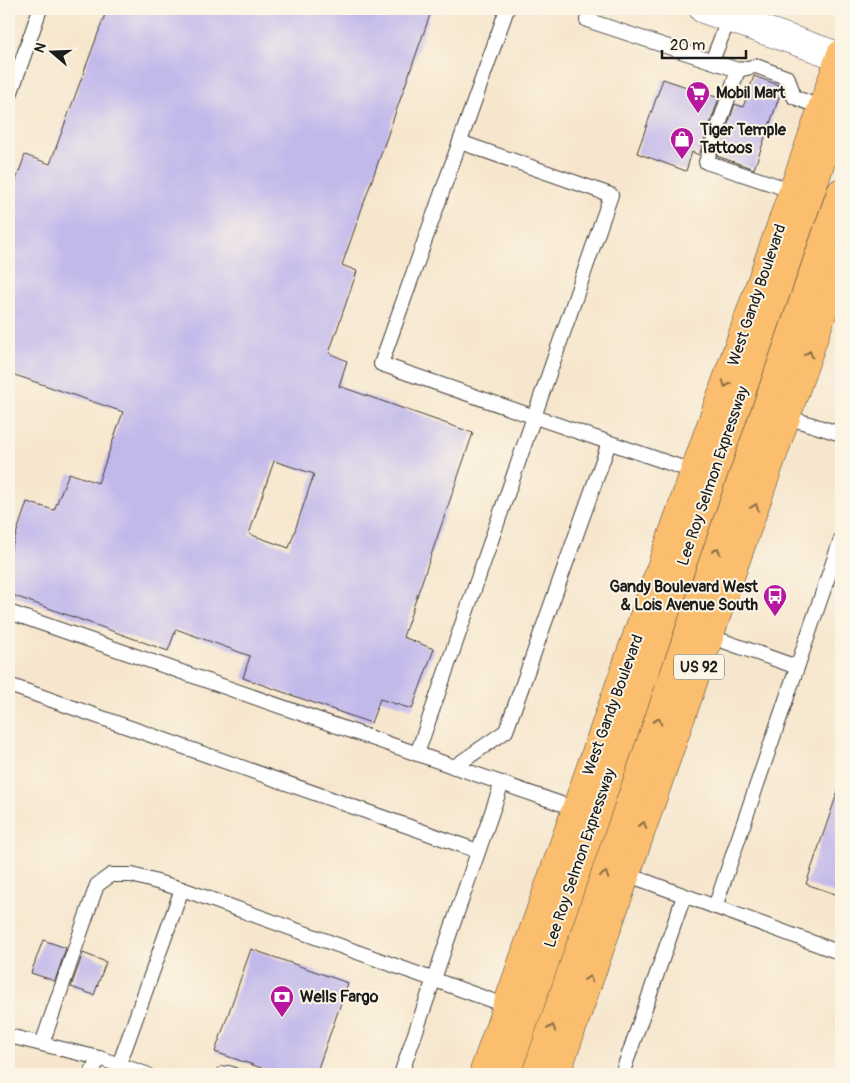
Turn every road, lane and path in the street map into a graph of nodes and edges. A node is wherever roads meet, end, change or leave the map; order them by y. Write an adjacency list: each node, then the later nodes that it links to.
1 (40, 9): 9 (lane)
2 (507, 9): 11 (lane)
3 (591, 9): 7 (lane)
4 (703, 9): 5 (street)
5 (729, 18): 6 (street); 7 (lane)
6 (841, 57): 10 (main road, West Gandy Boulevard)
7 (712, 61): 8 (lane)
8 (738, 70): 10 (lane); 12 (lane)
9 (9, 98)
10 (832, 106): 12 (main road, West Gandy Boulevard); 51 (main road, Lee Roy Selmon Expressway)
11 (460, 142): 17 (lane); 17 (lane)
12 (793, 191): 21 (main road, West Gandy Boulevard, one-way to 21)
13 (841, 192): 52 (main road, Lee Roy Selmon Expressway, one-way to 13)
14 (841, 196): 20 (main road)
15 (841, 260): 16 (main road, US 92, one-way to 15)
16 (786, 416): 18 (lane); 20 (main road, US 92)
17 (534, 417): 19 (lane); 28 (lane)
18 (841, 434)
19 (609, 442): 21 (lane); 29 (lane)
20 (769, 467): 25 (main road, US 92, one-way to 20)
21 (695, 472): 22 (main road, West Gandy Boulevard)
22 (672, 538): 31 (main road, West Gandy Boulevard); 50 (main road)
23 (841, 539): 26 (lane)
24 (9, 612): 28 (lane)
25 (710, 636): 26 (lane); 33 (main road, US 92, one-way to 25)
26 (797, 668): 36 (lane)
27 (9, 685): 32 (lane)
28 (417, 754): 29 (lane)
29 (454, 767): 30 (lane)
30 (502, 783): 31 (lane); 32 (lane)
31 (576, 809): 39 (main road, West Gandy Boulevard)
32 (478, 851): 38 (lane)
33 (626, 874): 35 (lane); 53 (main road, US 92, one-way to 33)
34 (182, 889): 38 (lane); 41 (lane); 43 (lane)
35 (684, 896): 36 (lane); 54 (lane)
36 (715, 907): 37 (lane)
37 (841, 953)
38 (434, 980): 39 (lane); 48 (lane)
39 (507, 1006): 49 (main road, West Gandy Boulevard)
40 (9, 1036): 41 (lane)
41 (42, 1044): 42 (lane)
42 (98, 1058): 43 (lane); 44 (lane)
43 (119, 1065): 45 (lane)
44 (91, 1074)
45 (146, 1074)
46 (223, 1074): 47 (lane)
47 (232, 1074)
48 (401, 1074)
49 (484, 1074)
50 (500, 1074)
51 (506, 1074)
52 (536, 1074)
53 (556, 1074)
54 (622, 1074)

